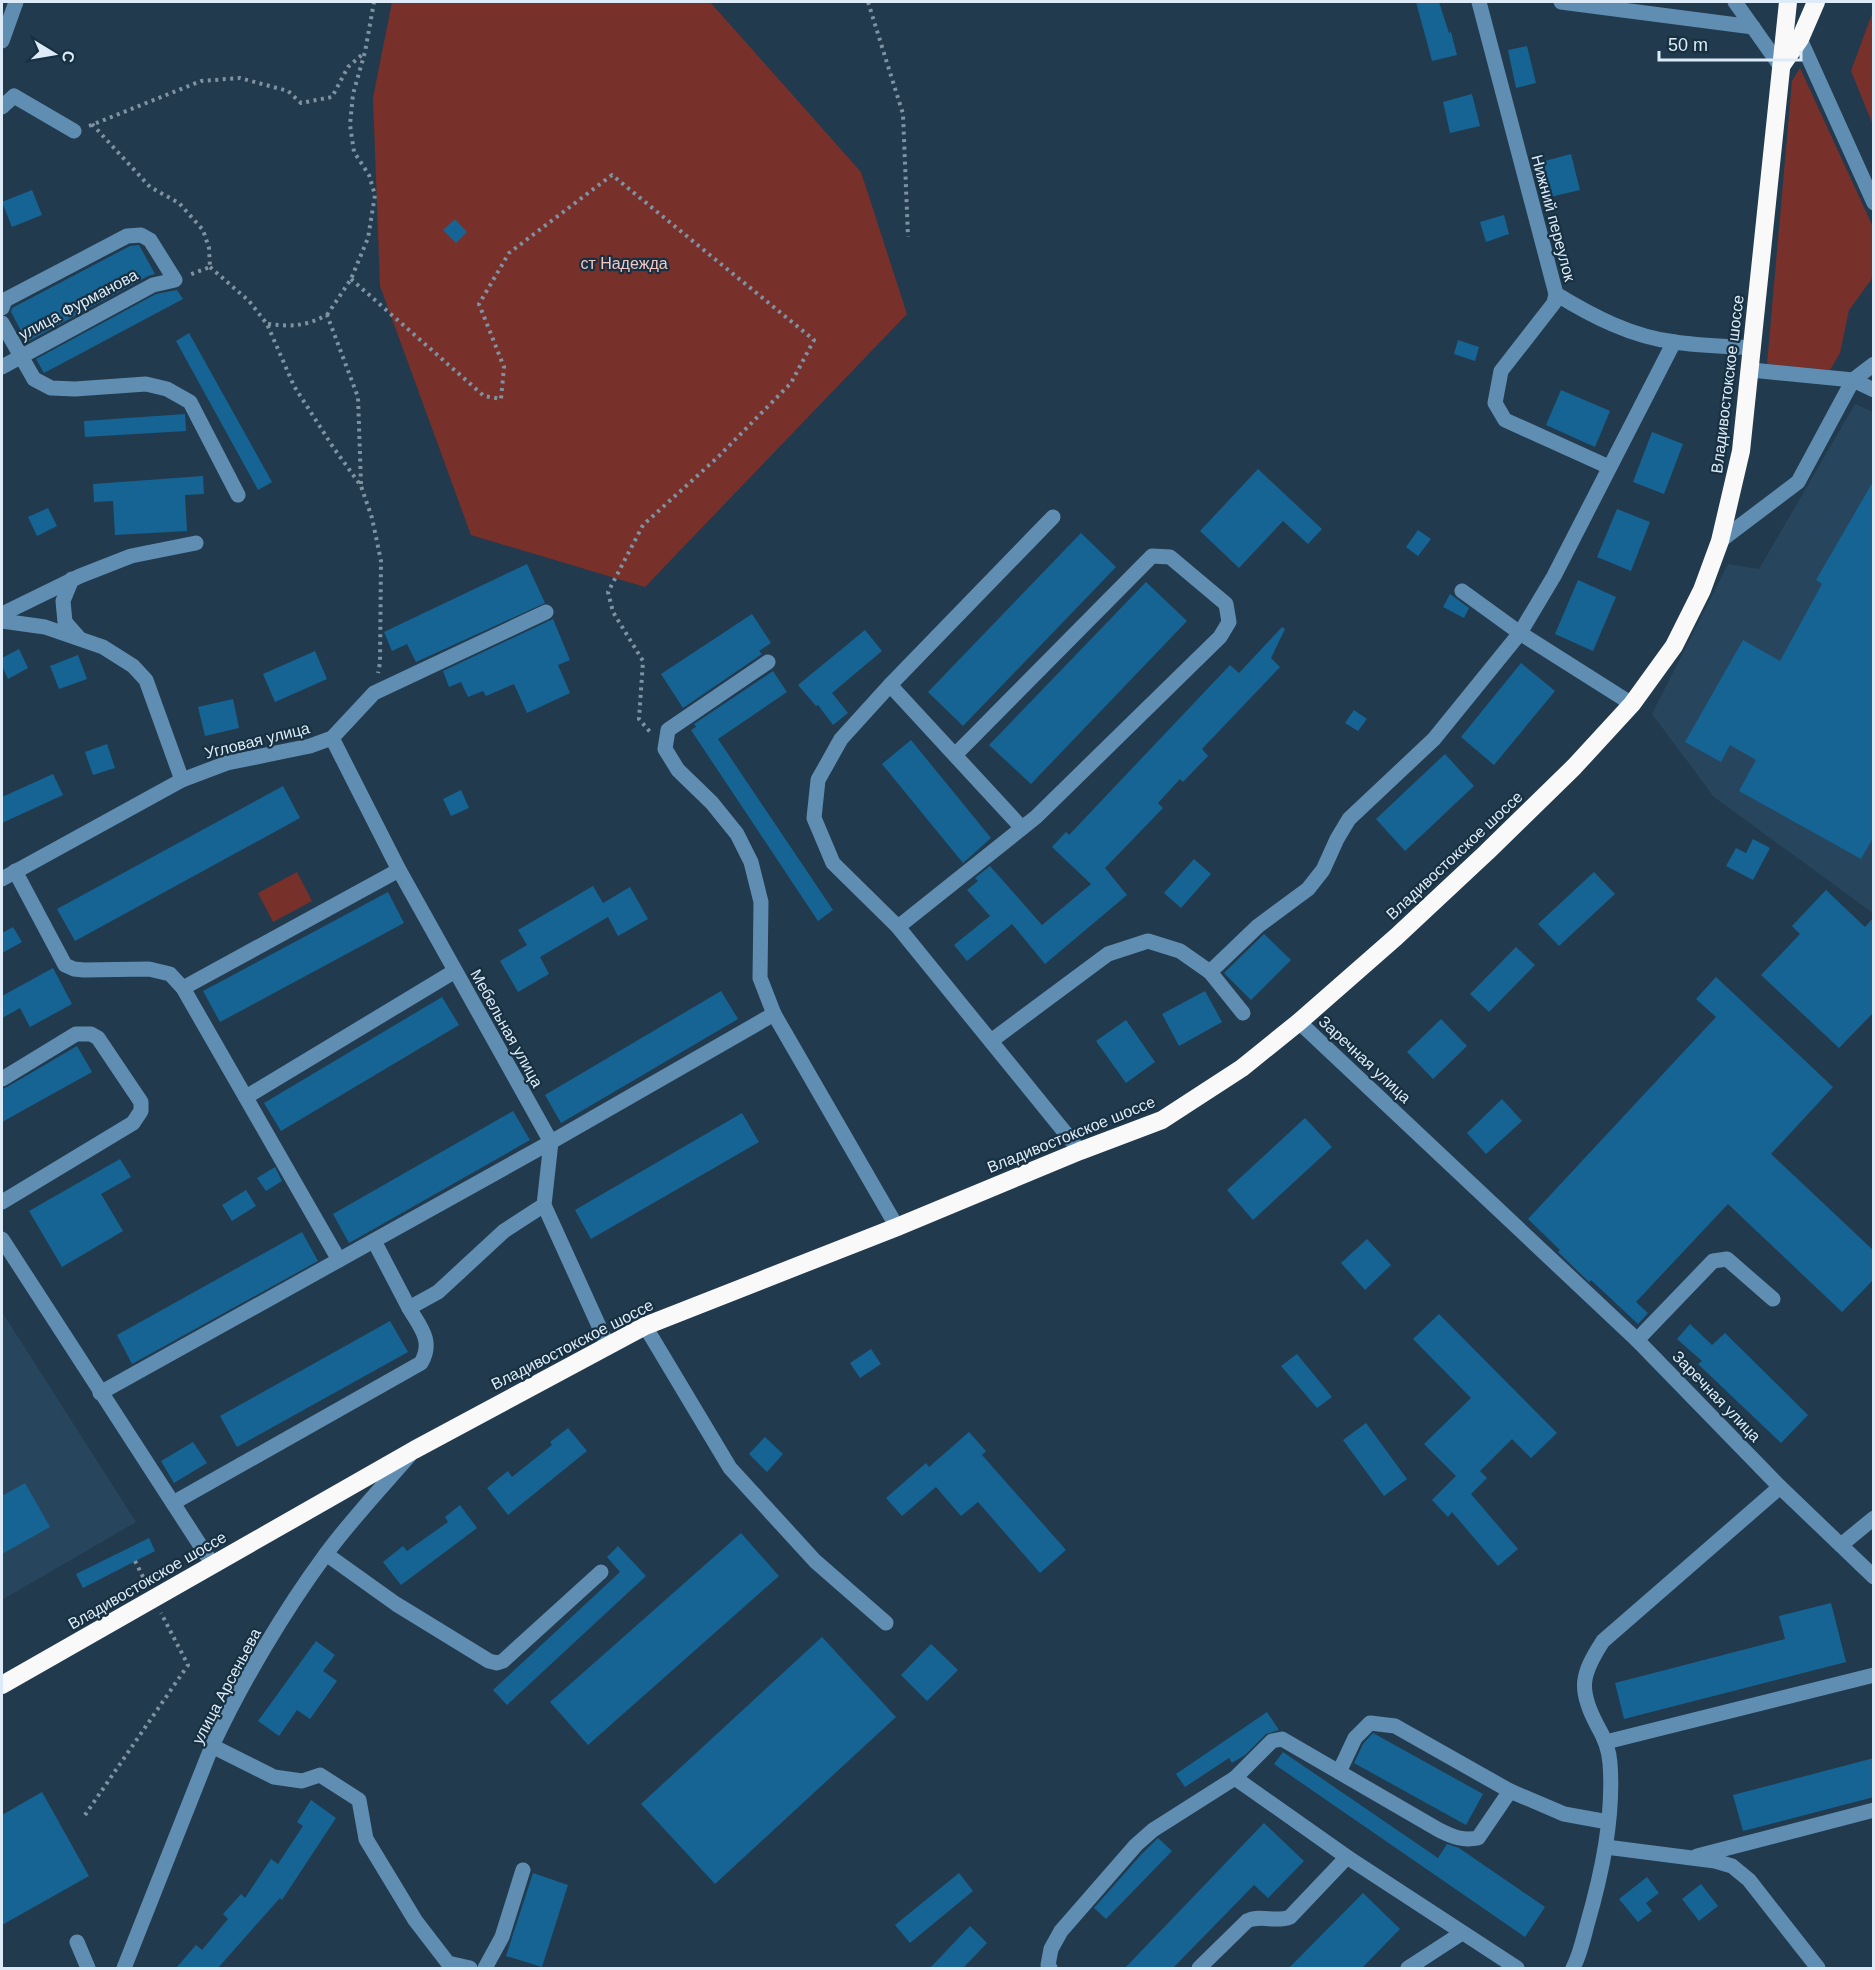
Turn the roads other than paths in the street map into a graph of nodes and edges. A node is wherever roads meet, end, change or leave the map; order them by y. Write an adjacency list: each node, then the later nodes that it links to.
1 (16, 2): 9 (street)
2 (1479, 2): 14 (street, Нижний переулок)
3 (1561, 2): 7 (street)
4 (1735, 2): 7 (street)
5 (1788, 2): 10 (highway, Владивостокское шоссе)
6 (1816, 2): 8 (highway, Владивостокское шоссе)
7 (1753, 27): 10 (street)
8 (1800, 39): 10 (highway, Владивостокское шоссе); 13 (street)
9 (2, 41)
10 (1781, 67): 18 (highway, Владивостокское шоссе)
11 (2, 107): 12 (street)
12 (74, 131)
13 (1874, 203)
14 (1556, 294): 17 (street); 25 (street, Нижний переулок)
15 (2, 308): 19 (street, улица Фурманова)
16 (2, 323): 19 (street)
17 (1674, 342): 18 (street); 25 (street)
18 (1753, 348): 22 (highway, Владивостокское шоссе)
19 (19, 356): 21 (street, улица Фурманова); 26 (street)
20 (1874, 364): 23 (street)
21 (2, 367)
22 (1751, 370): 23 (street); 28 (highway, Владивостокское шоссе)
23 (1853, 380): 24 (street); 28 (street)
24 (1874, 390)
25 (1609, 466): 35 (street)
26 (238, 495)
27 (1053, 517): 38 (street)
28 (1720, 541): 39 (highway, Владивостокское шоссе)
29 (196, 543): 30 (street)
30 (72, 579): 33 (street); 36 (street)
31 (1462, 591): 35 (street)
32 (546, 612): 40 (street, Угловая улица)
33 (2, 614)
34 (2, 621): 36 (street)
35 (1520, 633): 39 (street); 48 (street)
36 (81, 640): 42 (street)
37 (768, 662): 50 (street)
38 (890, 685): 41 (street); 46 (street)
39 (1632, 704): 52 (highway, Владивостокское шоссе)
40 (332, 738): 42 (street, Угловая улица); 44 (street, Мебельная улица)
41 (955, 755): 43 (street); 43 (street)
42 (182, 780): 45 (street, Угловая улица)
43 (1022, 828): 46 (street)
44 (399, 870): 47 (street, Мебельная улица); 49 (street)
45 (8, 875): 49 (street)
46 (898, 927): 53 (street)
47 (455, 971): 55 (street); 56 (street, Мебельная улица)
48 (1210, 972): 51 (street); 53 (street)
49 (183, 988): 55 (street)
50 (774, 1014): 56 (street); 60 (street)
51 (1244, 1014)
52 (1299, 1022): 57 (highway, Владивостокское шоссе); 67 (street, Заречная улица)
53 (991, 1041): 57 (street)
54 (2, 1079): 58 (street)
55 (246, 1097): 63 (street)
56 (551, 1142): 59 (street); 62 (street)
57 (1080, 1150): 60 (highway, Владивостокское шоссе)
58 (2, 1202)
59 (544, 1205): 65 (street); 68 (street)
60 (897, 1227): 66 (highway, Владивостокское шоссе)
61 (2, 1239): 69 (street)
62 (374, 1241): 63 (street); 65 (street)
63 (339, 1260): 69 (street)
64 (1773, 1299): 67 (street)
65 (409, 1308): 72 (street)
66 (645, 1326): 68 (highway, Владивостокское шоссе); 79 (street)
67 (1637, 1340): 71 (street, Заречная улица)
68 (608, 1346): 70 (highway, Владивостокское шоссе)
69 (100, 1393): 72 (street)
70 (414, 1450): 75 (street, улица Арсеньева); 76 (highway, Владивостокское шоссе)
71 (1780, 1486): 74 (street, Заречная улица); 82 (street)
72 (173, 1503): 76 (street)
73 (1874, 1518): 74 (street)
74 (1841, 1545): 78 (street, Заречная улица)
75 (326, 1554): 77 (street); 83 (street, улица Арсеньева)
76 (213, 1565): 81 (highway, Владивостокское шоссе)
77 (601, 1572)
78 (1874, 1577)
79 (886, 1623)
80 (1874, 1675): 82 (street)
81 (2, 1685)
82 (1606, 1742): 88 (street)
83 (212, 1746): 97 (street, улица Арсеньева); 98 (street)
84 (1339, 1772): 85 (street); 86 (street); 86 (street)
85 (1234, 1778): 90 (street); 100 (street)
86 (1510, 1791): 88 (street)
87 (1874, 1810): 91 (street)
88 (1608, 1822): 89 (street)
89 (1606, 1847): 91 (street); 95 (street)
90 (1347, 1857): 93 (street); 101 (street)
91 (1692, 1857): 104 (street)
92 (523, 1870): 99 (street)
93 (1462, 1933): 102 (street); 103 (street)
94 (77, 1942): 96 (street)
95 (1577, 1966)
96 (88, 1968)
97 (123, 1968)
98 (470, 1968)
99 (485, 1968)
100 (1050, 1968)
101 (1199, 1968)
102 (1408, 1968)
103 (1517, 1968)
104 (1818, 1968)

